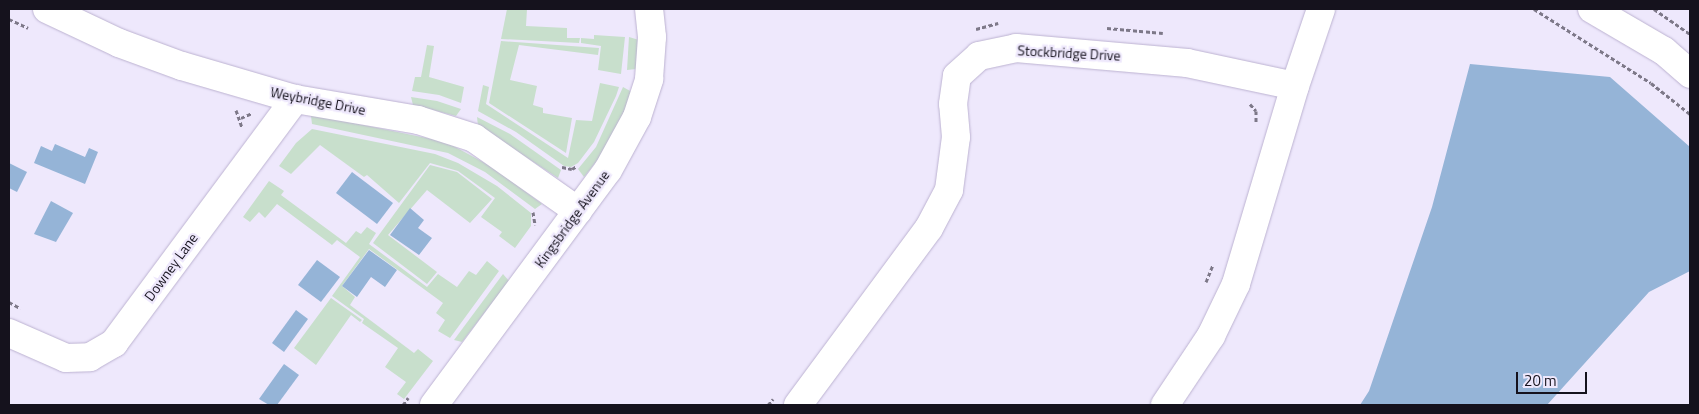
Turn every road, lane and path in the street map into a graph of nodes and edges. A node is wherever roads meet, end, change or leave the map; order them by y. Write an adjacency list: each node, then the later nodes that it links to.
1 (649, 9): 26 (street, Kingsbridge Avenue)
2 (1321, 9): 14 (street)
3 (1534, 9): 19 (path)
4 (1592, 9): 13 (street)
5 (1654, 9): 12 (path)
6 (9, 18): 7 (path)
7 (41, 20): 15 (street, Weybridge Drive)
8 (1008, 22): 10 (path)
9 (1100, 28): 11 (path)
10 (971, 32)
11 (1166, 34)
12 (1690, 34)
13 (1690, 74)
14 (1295, 86): 34 (street, Stockbridge Drive); 37 (street)
15 (294, 99): 26 (street, Weybridge Drive); 32 (street, Downey Lane)
16 (1244, 100): 21 (path)
17 (234, 108): 20 (path)
18 (253, 112): 20 (path)
19 (1690, 114)
20 (241, 118): 22 (path)
21 (1254, 127)
22 (239, 133)
23 (556, 163): 24 (path)
24 (581, 164)
25 (529, 207): 27 (path)
26 (578, 211): 33 (street, Kingsbridge Avenue)
27 (530, 232)
28 (1216, 256): 29 (path)
29 (1206, 284)
30 (9, 302): 31 (path)
31 (24, 310)
32 (9, 333)
33 (424, 397): 35 (path)
34 (786, 401): 36 (path)
35 (403, 405)
36 (768, 405)
37 (1165, 405)

